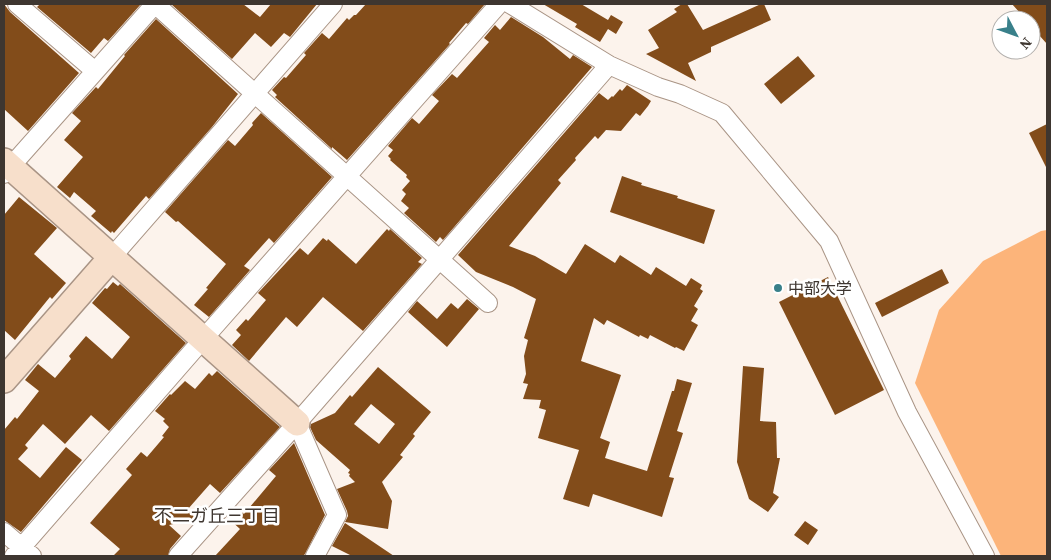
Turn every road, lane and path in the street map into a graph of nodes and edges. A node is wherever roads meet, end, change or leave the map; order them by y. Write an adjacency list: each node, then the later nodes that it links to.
1 (18, 4): 7 (street)
2 (155, 4): 7 (street); 8 (street)
3 (333, 4): 8 (street)
4 (499, 4): 10 (street)
5 (510, 4): 6 (street)
6 (609, 65): 12 (street); 21 (street)
7 (95, 71): 9 (street)
8 (254, 94): 10 (street); 11 (street)
9 (6, 168): 11 (street)
10 (347, 176): 12 (street); 14 (street)
11 (112, 258): 14 (street); 15 (street)
12 (440, 260): 13 (street); 16 (street)
13 (488, 303)
14 (204, 338): 16 (street); 18 (street)
15 (4, 380)
16 (297, 423): 19 (street); 20 (street)
17 (4, 532): 18 (street)
18 (23, 553)
19 (178, 556)
20 (315, 556)
21 (985, 556)

